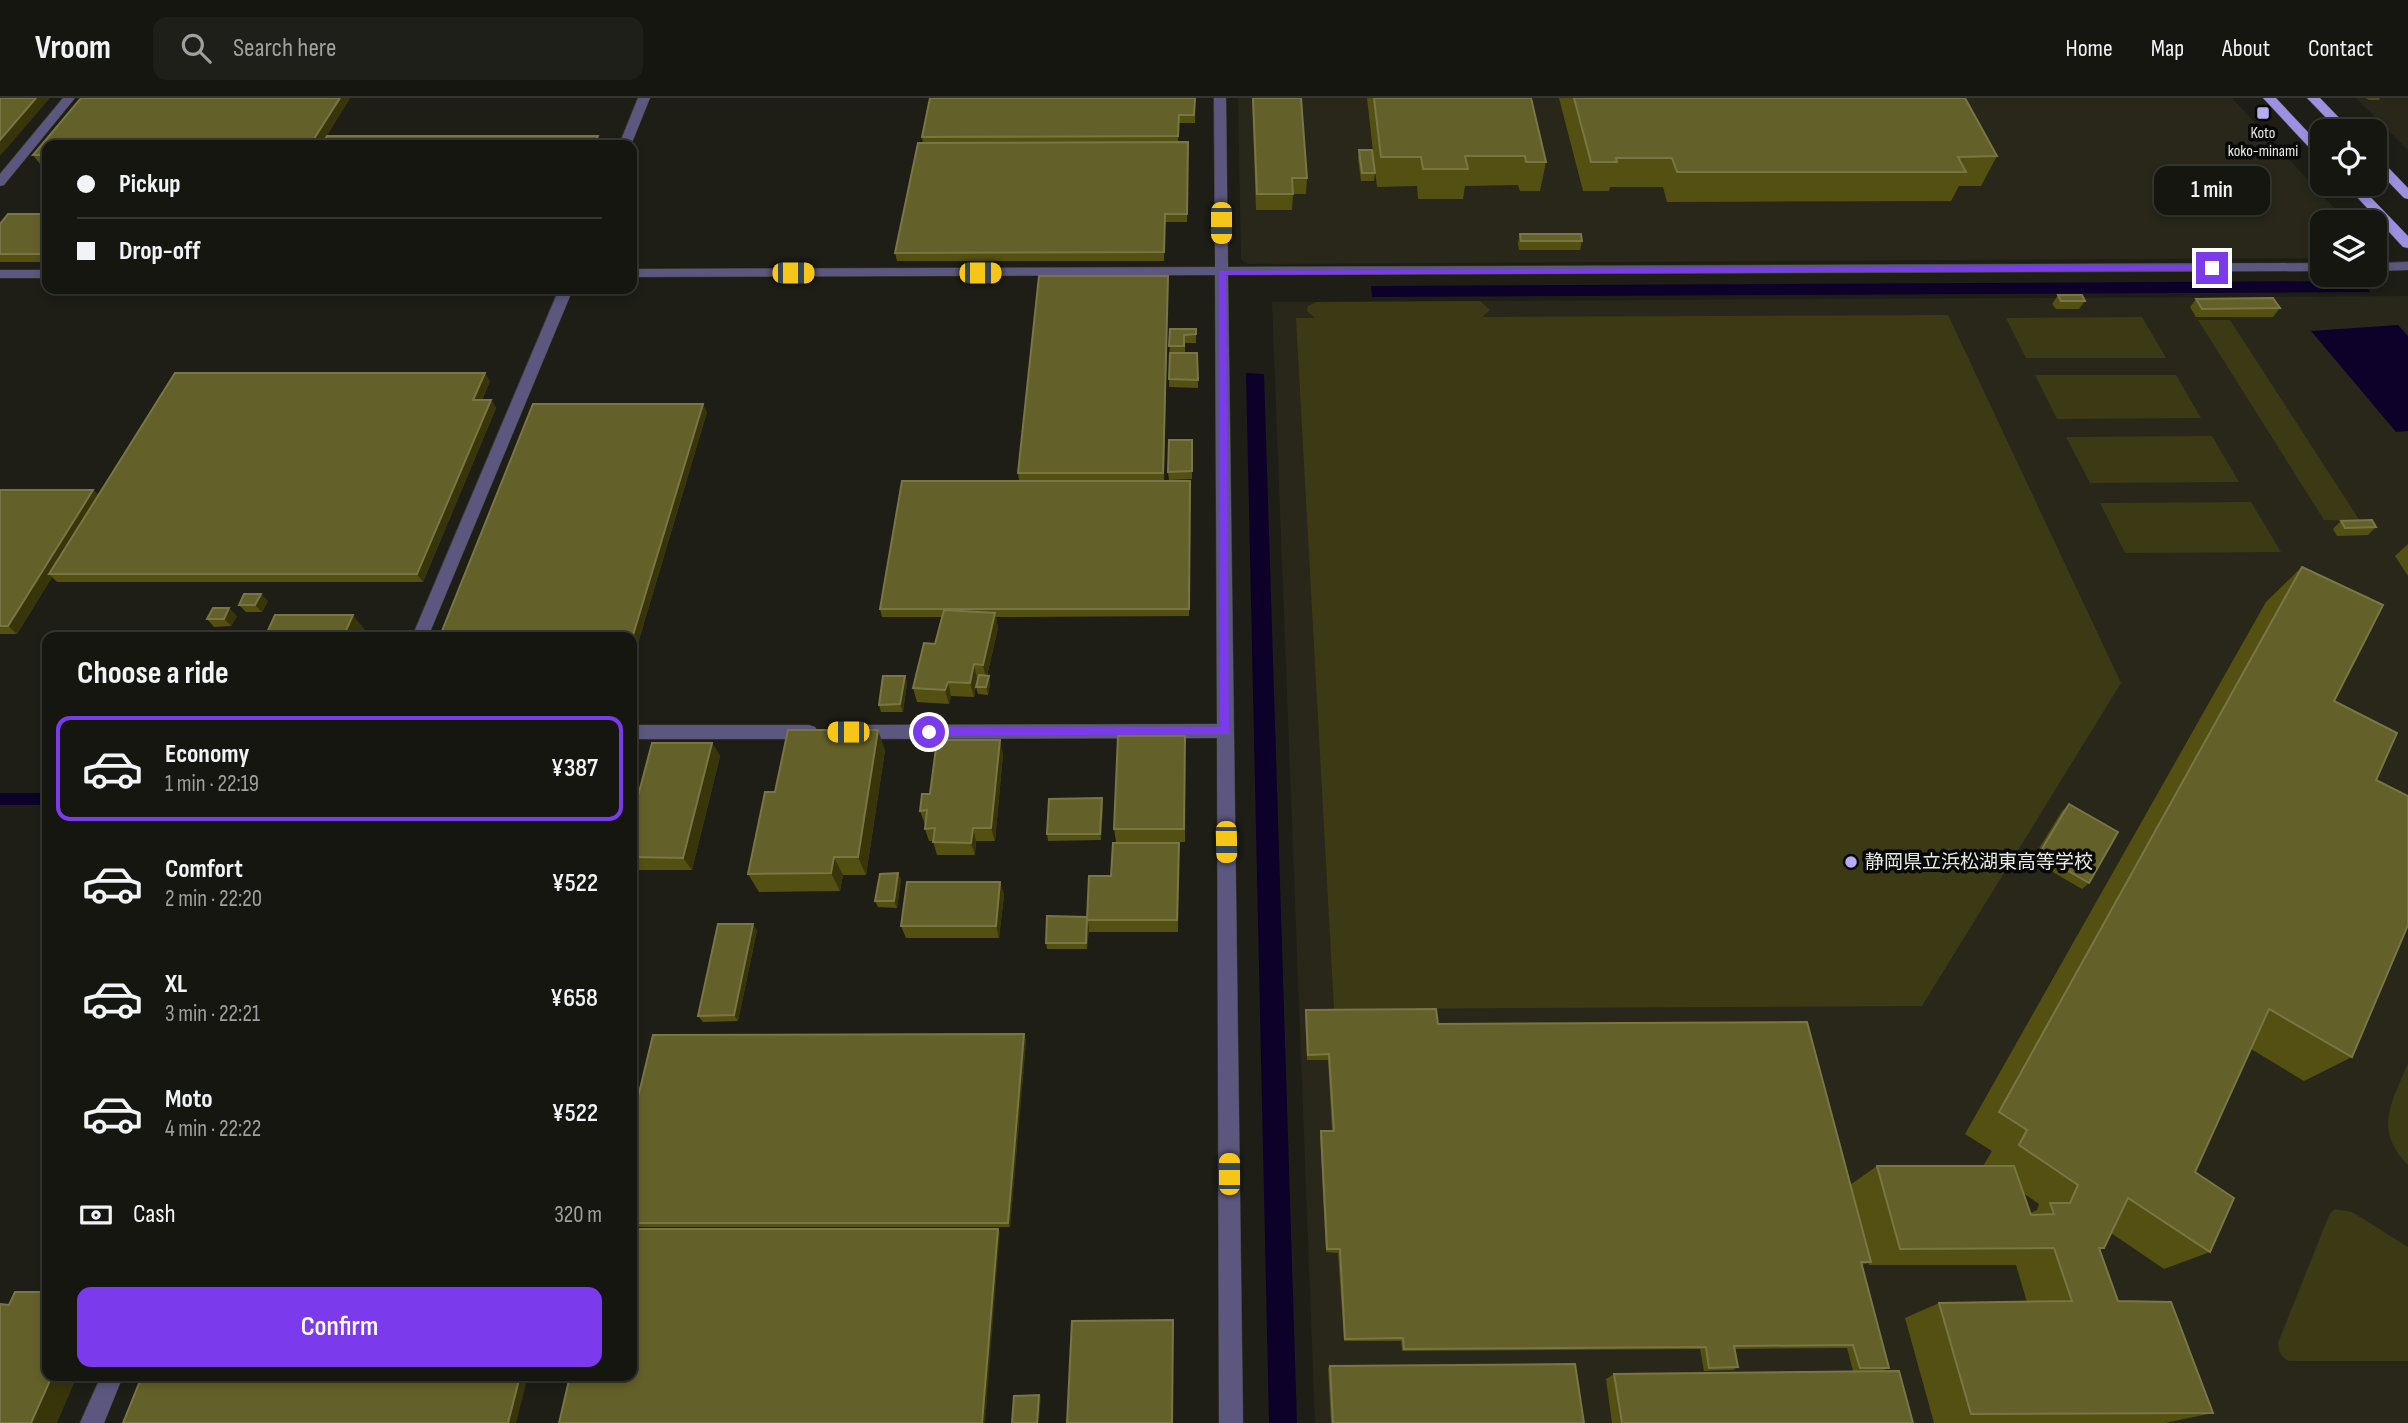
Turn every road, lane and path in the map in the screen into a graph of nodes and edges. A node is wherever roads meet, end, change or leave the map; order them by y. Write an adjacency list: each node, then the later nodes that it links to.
1 (69, 98): 10 (street)
2 (644, 98): 7 (street)
3 (1220, 98): 17 (street)
4 (2269, 98): 8 (main road)
5 (2313, 98): 6 (main road)
6 (2334, 119)
7 (627, 140)
8 (2310, 141)
9 (2387, 173): 11 (main road)
10 (0, 182)
11 (2408, 195)
12 (2362, 196): 13 (main road)
13 (2408, 244)
14 (2408, 265): 15 (street)
15 (2387, 266)
16 (2310, 267): 17 (street)
17 (1222, 272): 18 (street); 23 (street)
18 (637, 273)
19 (0, 274): 20 (street)
20 (42, 274)
21 (564, 294): 22 (street)
22 (422, 632)
23 (1225, 731): 24 (street); 27 (street)
24 (637, 732)
25 (110, 1381): 26 (street)
26 (92, 1423)
27 (1231, 1423)

